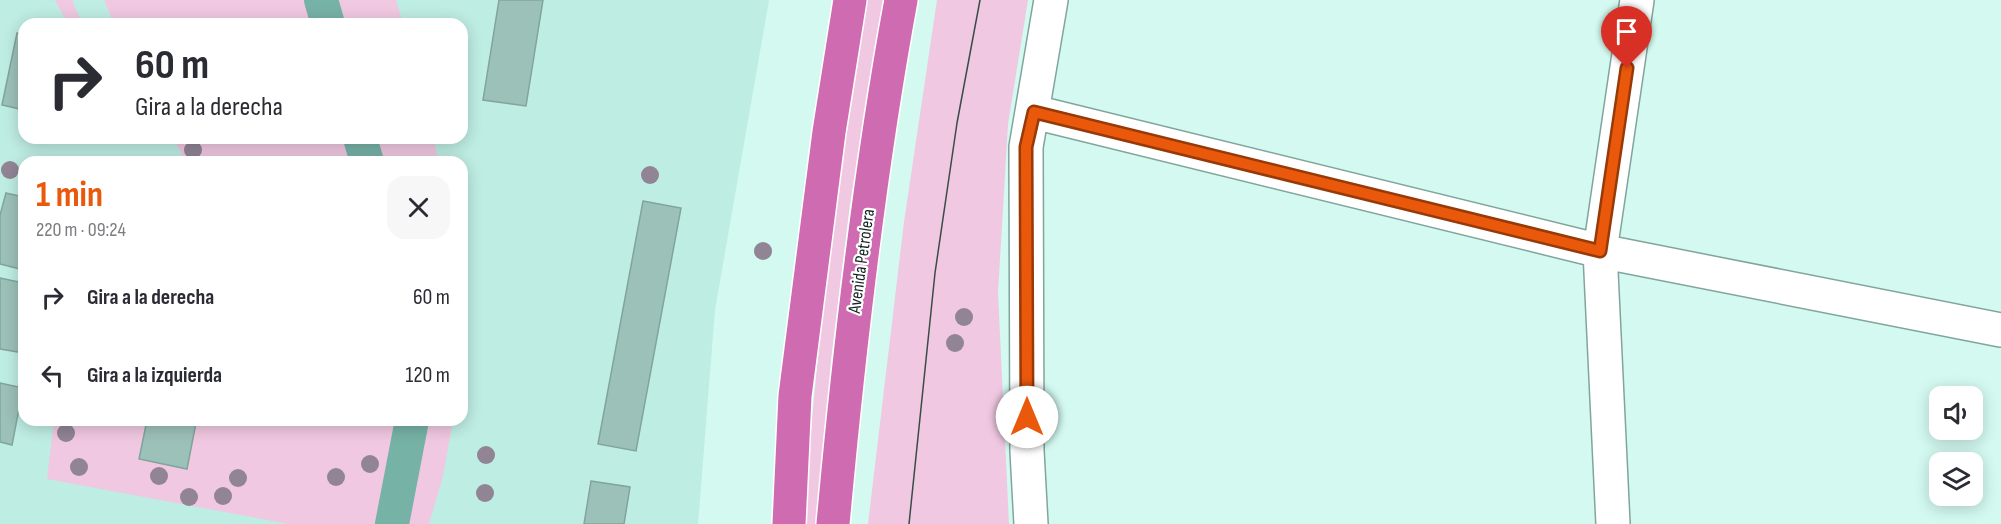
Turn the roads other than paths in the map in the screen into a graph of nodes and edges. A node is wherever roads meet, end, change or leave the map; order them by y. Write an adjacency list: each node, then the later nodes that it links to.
1 (850, 0): 8 (highway)
2 (901, 0): 9 (highway, Avenida Petrolera)
3 (1051, 0): 5 (street)
4 (1637, 0): 6 (street)
5 (1034, 112): 6 (street); 10 (street)
6 (1600, 251): 7 (street); 11 (street)
7 (2001, 330)
8 (789, 524)
9 (833, 524)
10 (1030, 524)
11 (1613, 524)

